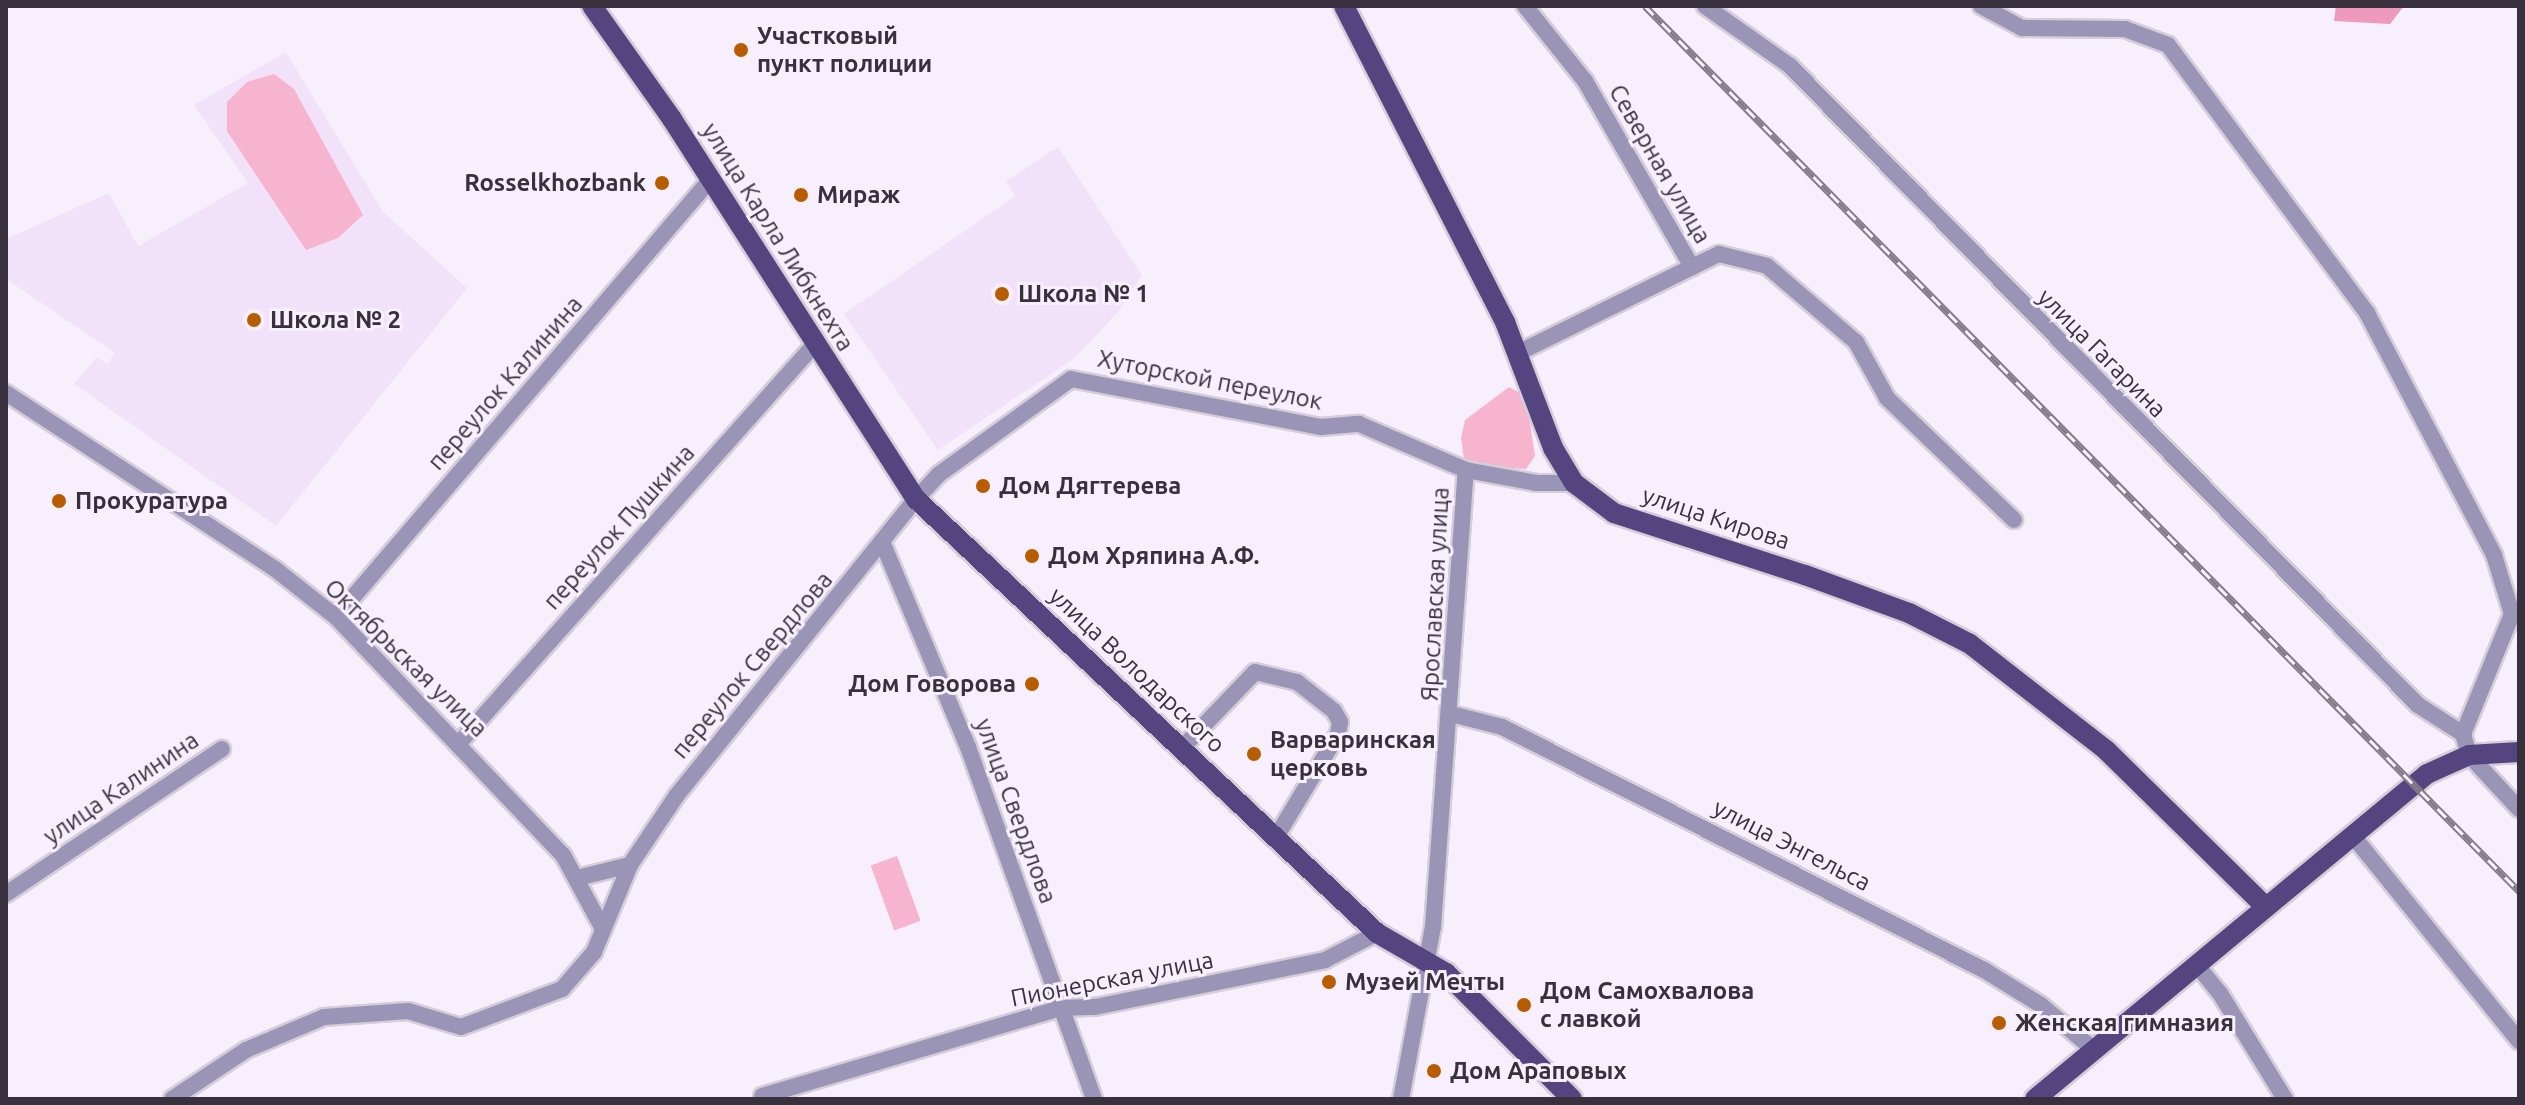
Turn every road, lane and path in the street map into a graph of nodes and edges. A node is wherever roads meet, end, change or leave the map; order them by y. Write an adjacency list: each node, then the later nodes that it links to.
1 (592, 6): 6 (main road, улица Карла Либкнехта)
2 (1344, 6): 9 (main road, улица Кирова)
3 (1525, 6): 7 (street, Северная улица)
4 (1705, 6): 19 (street, улица Гагарина)
5 (1981, 6): 16 (street)
6 (710, 180): 8 (main road, улица Карла Либкнехта); 17 (street, переулок Калинина)
7 (1692, 267): 9 (street); 14 (street, Северная улица)
8 (815, 344): 13 (main road, улица Карла Либкнехта); 20 (street, переулок Пушкина)
9 (1518, 353): 12 (main road, улица Кирова)
10 (6, 393): 17 (street, Октябрьская улица)
11 (1466, 470): 12 (street, Хуторской переулок); 13 (street, Хуторской переулок); 18 (street, Ярославская улица)
12 (1574, 483): 31 (main road, улица Кирова)
13 (916, 499): 15 (street, переулок Свердлова); 22 (main road, улица Володарского)
14 (2014, 520)
15 (883, 544): 28 (street, переулок Свердлова); 36 (street, улица Свердлова)
16 (2516, 612): 19 (street)
17 (336, 617): 20 (street, Октябрьская улица)
18 (1451, 714): 34 (street, Ярославская улица); 38 (street, улица Энгельса)
19 (2463, 734): 24 (street)
20 (460, 742): 29 (street, Октябрьская улица)
21 (222, 749): 30 (street, улица Калинина)
22 (1181, 749): 27 (main road, улица Володарского); 27 (street)
23 (2519, 752): 24 (main road)
24 (2469, 755): 25 (street); 26 (main road)
25 (2519, 809)
26 (2353, 836): 31 (main road); 37 (street)
27 (1276, 837): 33 (main road, улица Володарского)
28 (630, 865): 29 (street); 32 (street, переулок Свердлова)
29 (577, 878): 32 (street, Октябрьская улица)
30 (6, 894)
31 (2266, 907): 35 (main road)
32 (603, 929): 40 (street, переулок Свердлова)
33 (1377, 933): 34 (main road, улица Володарского); 36 (street, Пионерская улица)
34 (1429, 960): 42 (street, Ярославская улица); 43 (main road, улица Володарского)
35 (2196, 964): 38 (main road); 45 (street)
36 (1061, 1008): 39 (street, Пионерская улица); 41 (street, улица Свердлова)
37 (2519, 1041)
38 (2094, 1050): 44 (main road)
39 (762, 1096)
40 (172, 1099)
41 (1094, 1099)
42 (1401, 1099)
43 (1572, 1099)
44 (2035, 1099)
45 (2285, 1099)

